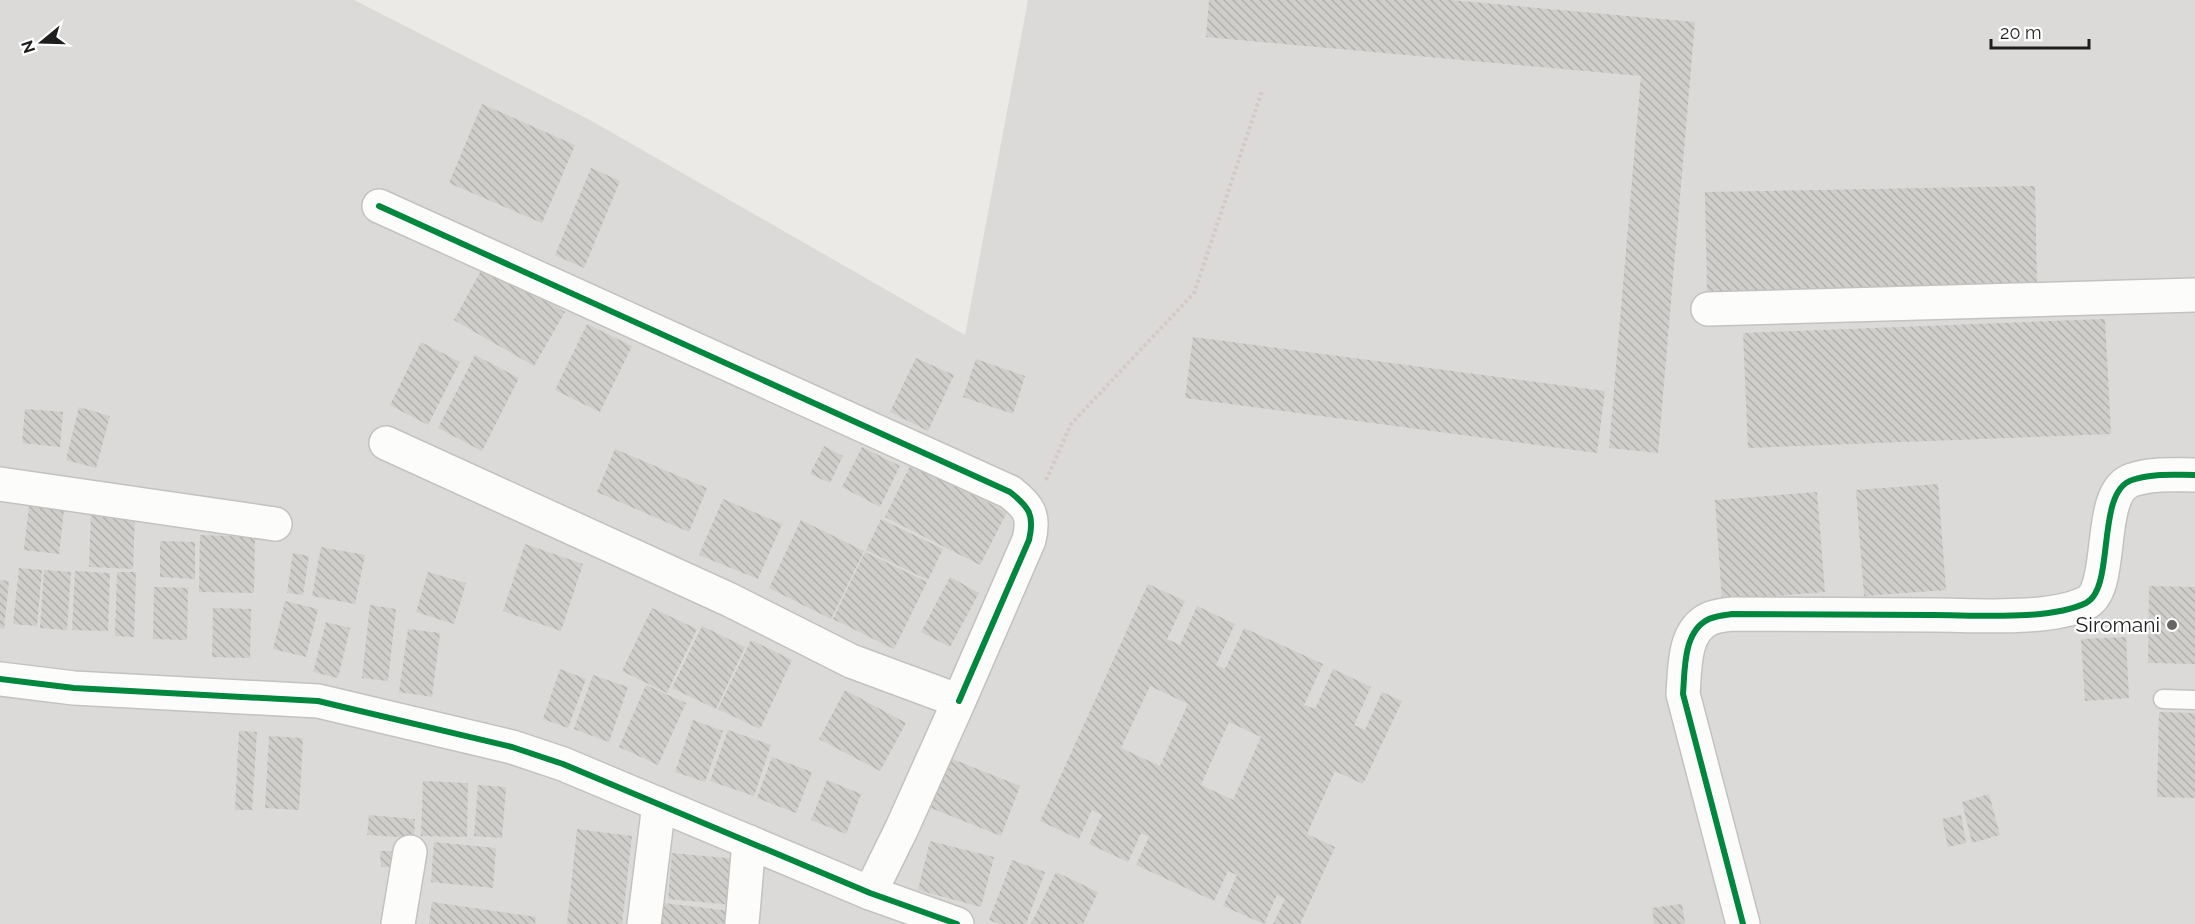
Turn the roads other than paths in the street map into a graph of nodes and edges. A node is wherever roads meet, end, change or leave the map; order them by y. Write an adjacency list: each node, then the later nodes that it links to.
1 (379, 206): 11 (street)
2 (2195, 295): 3 (street)
3 (1708, 309)
4 (386, 443): 11 (street)
5 (2195, 475): 20 (street)
6 (0, 484): 7 (street)
7 (275, 524)
8 (0, 679): 12 (street)
9 (2163, 699): 10 (lane)
10 (2195, 700)
11 (959, 701): 15 (street)
12 (658, 804): 13 (street); 17 (street)
13 (748, 842): 15 (street); 18 (street)
14 (410, 852): 16 (street)
15 (870, 893): 19 (street)
16 (398, 924)
17 (644, 924)
18 (742, 924)
19 (957, 924)
20 (1743, 924)

